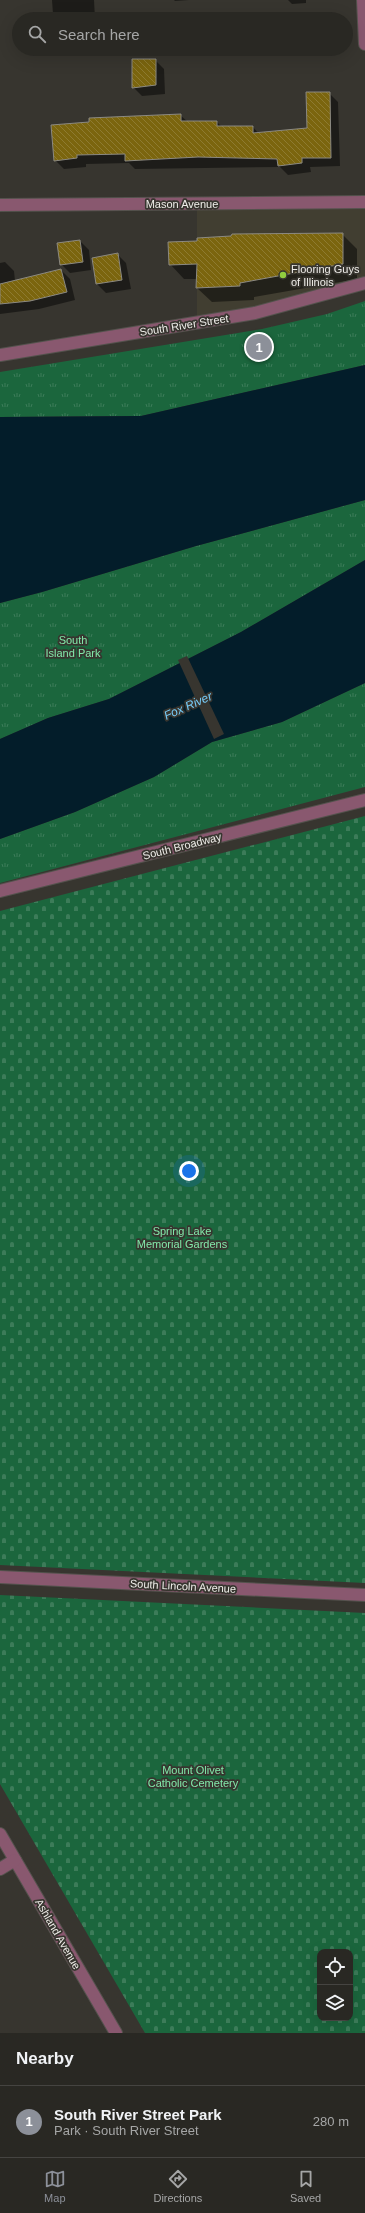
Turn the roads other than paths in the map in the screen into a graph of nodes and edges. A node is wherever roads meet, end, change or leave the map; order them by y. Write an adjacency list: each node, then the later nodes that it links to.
1 (363, 0): 2 (street)
2 (365, 44)
3 (365, 202): 4 (street, Mason Avenue)
4 (0, 205)
5 (365, 283): 6 (street, South River Street)
6 (0, 355)
7 (365, 800): 8 (street, South Broadway)
8 (0, 892)
9 (0, 1577): 10 (street, South Lincoln Avenue)
10 (365, 1595)
11 (0, 1834): 12 (street, Ashland Avenue)
12 (15, 1860): 13 (street); 14 (street, Ashland Avenue)
13 (0, 1869)
14 (116, 2033)

